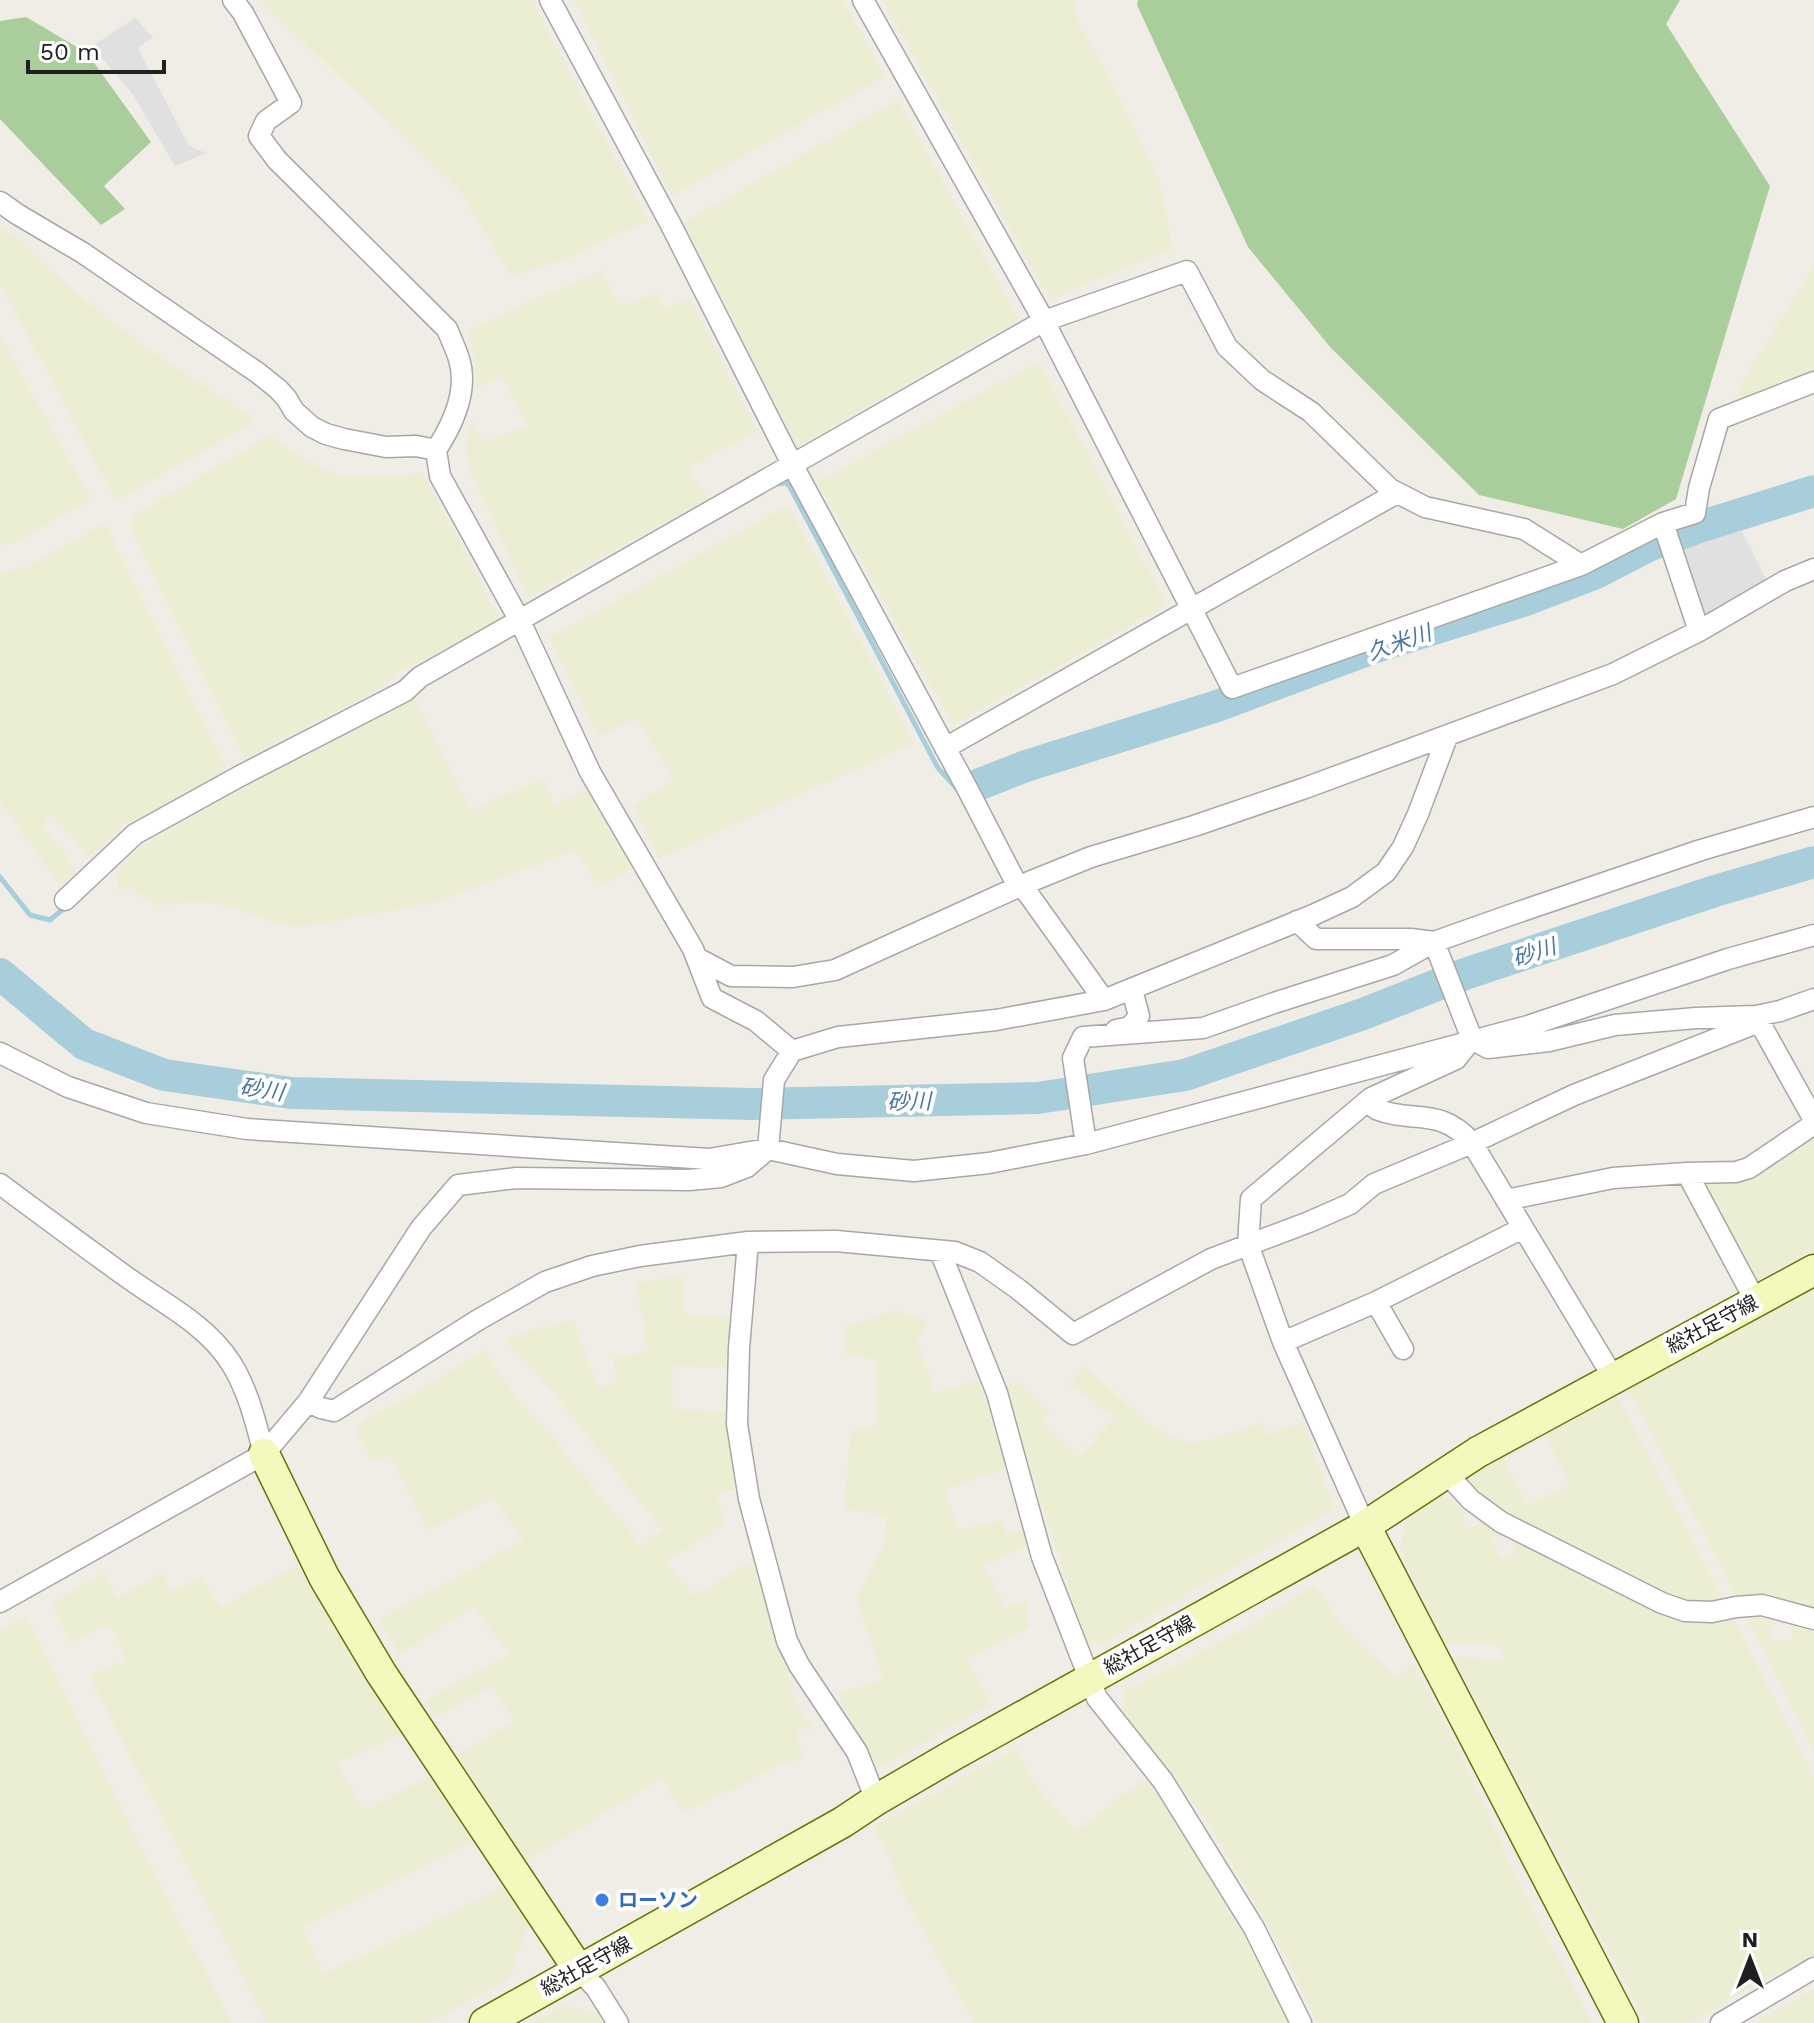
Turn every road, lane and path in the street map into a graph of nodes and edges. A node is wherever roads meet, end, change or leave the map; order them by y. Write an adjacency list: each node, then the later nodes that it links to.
1 (233, 0): 7 (street)
2 (550, 0): 8 (street)
3 (863, 0): 5 (street)
4 (0, 202): 7 (street)
5 (1044, 321): 8 (street); 9 (street); 13 (street)
6 (1814, 382): 10 (street)
7 (436, 450): 14 (street)
8 (792, 464): 14 (street); 17 (street)
9 (1397, 493): 11 (street); 13 (street)
10 (1666, 534): 11 (street); 15 (street)
11 (1581, 565): 13 (street)
12 (1814, 569): 15 (street)
13 (1190, 609): 17 (street)
14 (522, 625): 20 (street); 24 (street)
15 (1699, 631): 16 (street)
16 (1447, 737): 19 (street); 21 (street)
17 (945, 748): 19 (street)
18 (1814, 817): 23 (street)
19 (1021, 887): 24 (street); 27 (street)
20 (65, 900)
21 (1297, 921): 23 (street); 25 (street)
22 (1814, 935): 30 (street)
23 (1434, 942): 29 (street); 30 (street)
24 (697, 958): 31 (street)
25 (1132, 990): 27 (street); 29 (street)
26 (1814, 999): 28 (street)
27 (1104, 1000): 31 (street)
28 (1757, 1019): 30 (street); 34 (street); 36 (street)
29 (1083, 1037): 37 (street)
30 (1472, 1039): 33 (street); 37 (street)
31 (792, 1051): 35 (street)
32 (0, 1053): 35 (street)
33 (1371, 1098): 36 (street); 43 (street)
34 (1814, 1122): 38 (street)
35 (769, 1142): 37 (street); 51 (street)
36 (1472, 1143): 40 (street); 43 (street)
37 (1086, 1144)
38 (1687, 1173): 40 (street); 46 (street)
39 (0, 1184): 52 (street)
40 (1506, 1200): 41 (street)
41 (1523, 1228): 47 (street); 50 (street)
42 (748, 1242): 44 (street); 51 (street); 58 (street)
43 (1248, 1244): 44 (street); 48 (street)
44 (940, 1251): 57 (street)
45 (1814, 1270): 46 (main road, 総社足守線)
46 (1755, 1300): 50 (main road, 総社足守線)
47 (1376, 1302): 48 (street); 49 (street)
48 (1283, 1342): 54 (street)
49 (1403, 1349)
50 (1613, 1377): 53 (main road, 総社足守線)
51 (308, 1402): 52 (street)
52 (264, 1454): 55 (street); 60 (main road)
53 (1446, 1473): 54 (main road, 総社足守線); 56 (street)
54 (1365, 1526): 57 (main road, 総社足守線); 64 (main road)
55 (0, 1602)
56 (1814, 1619)
57 (1090, 1678): 58 (main road, 総社足守線); 63 (street)
58 (876, 1800): 60 (main road, 総社足守線)
59 (1814, 1968): 65 (street)
60 (579, 1970): 61 (main road, 総社足守線); 62 (street)
61 (485, 2023)
62 (618, 2023)
63 (1301, 2023)
64 (1623, 2023)
65 (1721, 2023)

